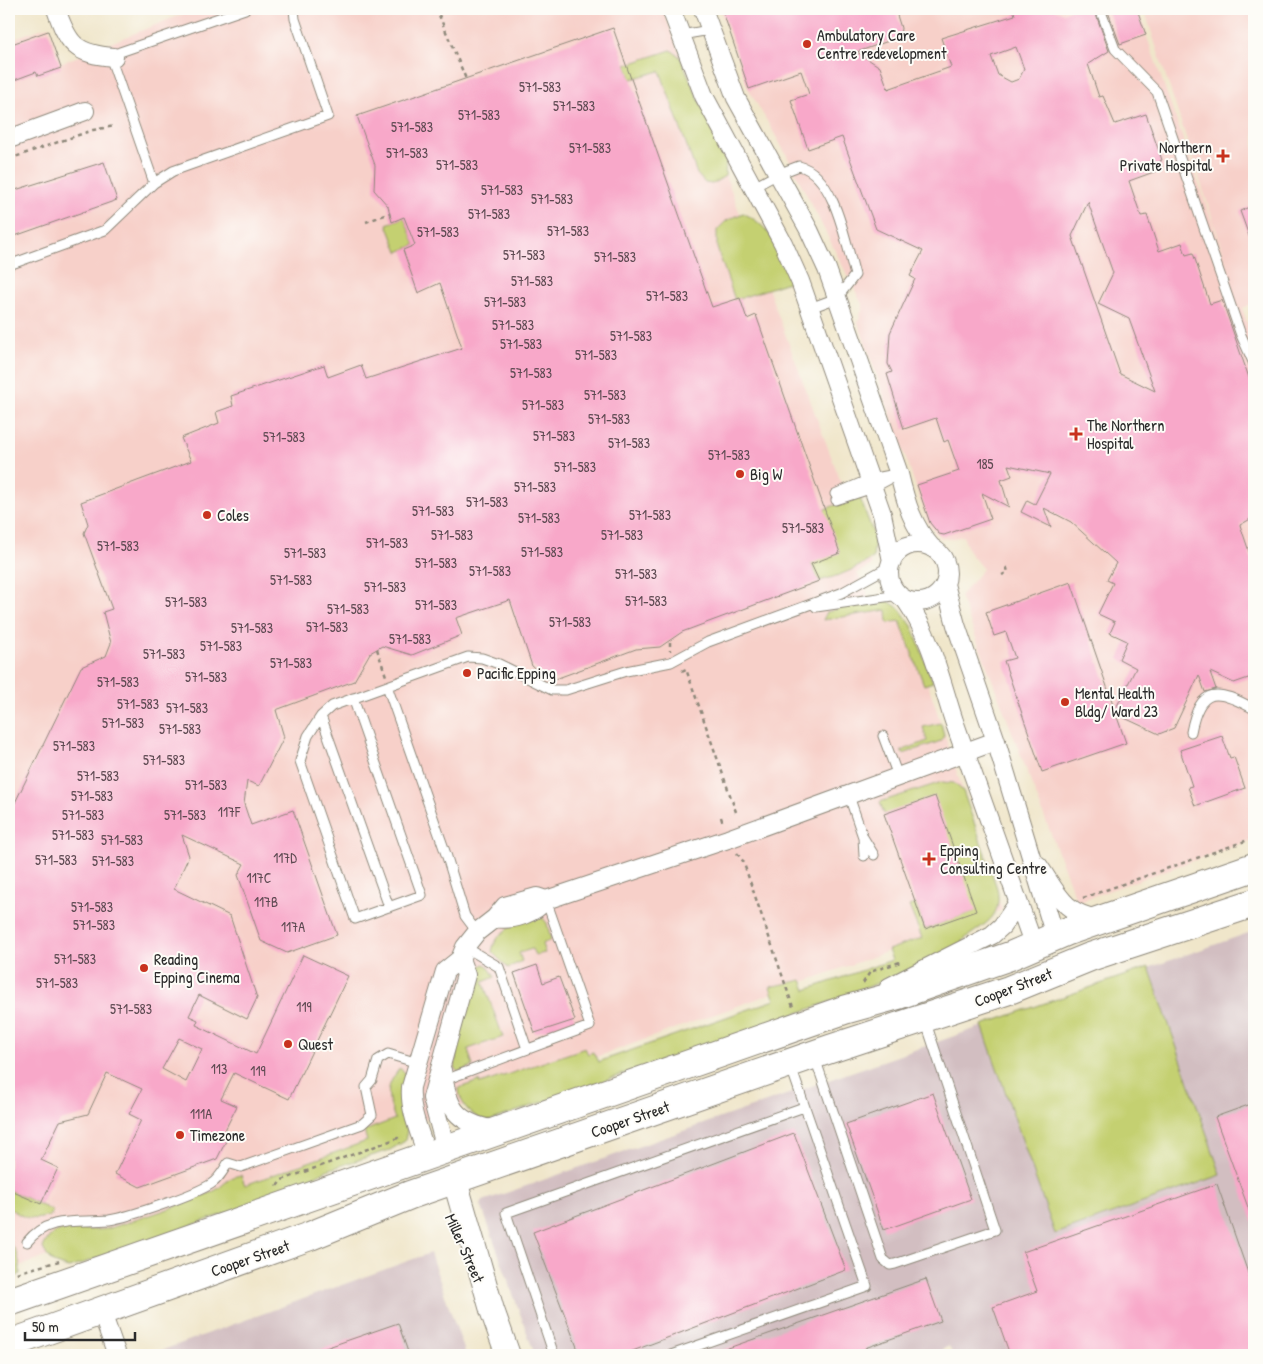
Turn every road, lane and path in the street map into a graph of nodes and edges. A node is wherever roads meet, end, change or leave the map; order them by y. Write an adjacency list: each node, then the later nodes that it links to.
1 (56, 9): 10 (street)
2 (246, 9): 10 (lane)
3 (294, 9): 17 (lane)
4 (672, 9): 9 (street)
5 (703, 9): 8 (street)
6 (1100, 9): 24 (lane)
7 (439, 15): 11 (path)
8 (710, 30): 9 (lane); 16 (street)
9 (683, 40): 18 (street)
10 (114, 57): 17 (lane)
11 (466, 78)
12 (85, 112): 14 (street)
13 (115, 126): 15 (path)
14 (9, 138)
15 (9, 160)
16 (778, 174): 18 (lane); 22 (street); 22 (lane)
17 (154, 183): 21 (lane)
18 (752, 188): 23 (street)
19 (390, 213): 20 (path)
20 (366, 222)
21 (9, 265)
22 (837, 298): 23 (lane); 25 (street)
23 (810, 308): 26 (street)
24 (1254, 364)
25 (899, 474): 26 (lane); 28 (street)
26 (871, 483): 27 (lane); 29 (street)
27 (836, 497)
28 (932, 548): 29 (street); 32 (street)
29 (891, 564): 33 (street); 34 (lane)
30 (1006, 565): 31 (path)
31 (1002, 575)
32 (945, 584): 33 (street); 44 (street)
33 (902, 597): 34 (lane); 45 (street)
34 (801, 609): 37 (lane)
35 (670, 642): 37 (path)
36 (377, 649): 38 (path)
37 (671, 662): 38 (lane); 48 (path)
38 (387, 686): 39 (lane); 60 (lane)
39 (353, 698): 41 (lane); 57 (lane)
40 (1254, 709): 42 (lane)
41 (321, 716): 57 (lane); 57 (lane)
42 (1191, 732)
43 (883, 736): 46 (lane)
44 (996, 741): 45 (street); 51 (street)
45 (965, 751): 46 (street); 55 (street)
46 (898, 776): 47 (street)
47 (849, 796): 52 (lane); 54 (street)
48 (736, 812)
49 (1254, 838): 58 (path)
50 (732, 847): 64 (path)
51 (1029, 852): 58 (street); 61 (street)
52 (869, 855)
53 (1254, 867): 59 (main road, Cooper Street)
54 (546, 900): 60 (street); 67 (lane)
55 (1018, 903): 61 (street); 65 (street)
56 (1254, 903): 63 (main road, Cooper Street)
57 (389, 907)
58 (1068, 907): 59 (street)
59 (1105, 919): 61 (main road, Cooper Street)
60 (477, 932): 62 (street)
61 (1044, 941): 63 (main road); 65 (main road, Cooper Street)
62 (462, 953): 67 (lane); 69 (street); 70 (street)
63 (1055, 971): 66 (main road, Cooper Street)
64 (794, 1009)
65 (844, 1010): 72 (main road, Cooper Street)
66 (924, 1018): 68 (main road, Cooper Street); 68 (lane)
67 (527, 1050): 70 (lane)
68 (802, 1060): 71 (lane); 74 (main road, Cooper Street)
69 (418, 1063): 73 (street); 75 (lane)
70 (440, 1077): 72 (street); 73 (street)
71 (804, 1106): 82 (lane); 83 (lane)
72 (498, 1131): 73 (main road, Cooper Street)
73 (436, 1152): 74 (main road); 76 (main road, Cooper Street)
74 (447, 1183): 78 (main road, Cooper Street); 81 (street, Miller Street)
75 (27, 1242)
76 (34, 1292): 77 (main road, Cooper Street); 78 (main road)
77 (9, 1302)
78 (101, 1310): 79 (main road, Cooper Street); 80 (street)
79 (9, 1344)
80 (117, 1355)
81 (508, 1355)
82 (554, 1355)
83 (671, 1355)

